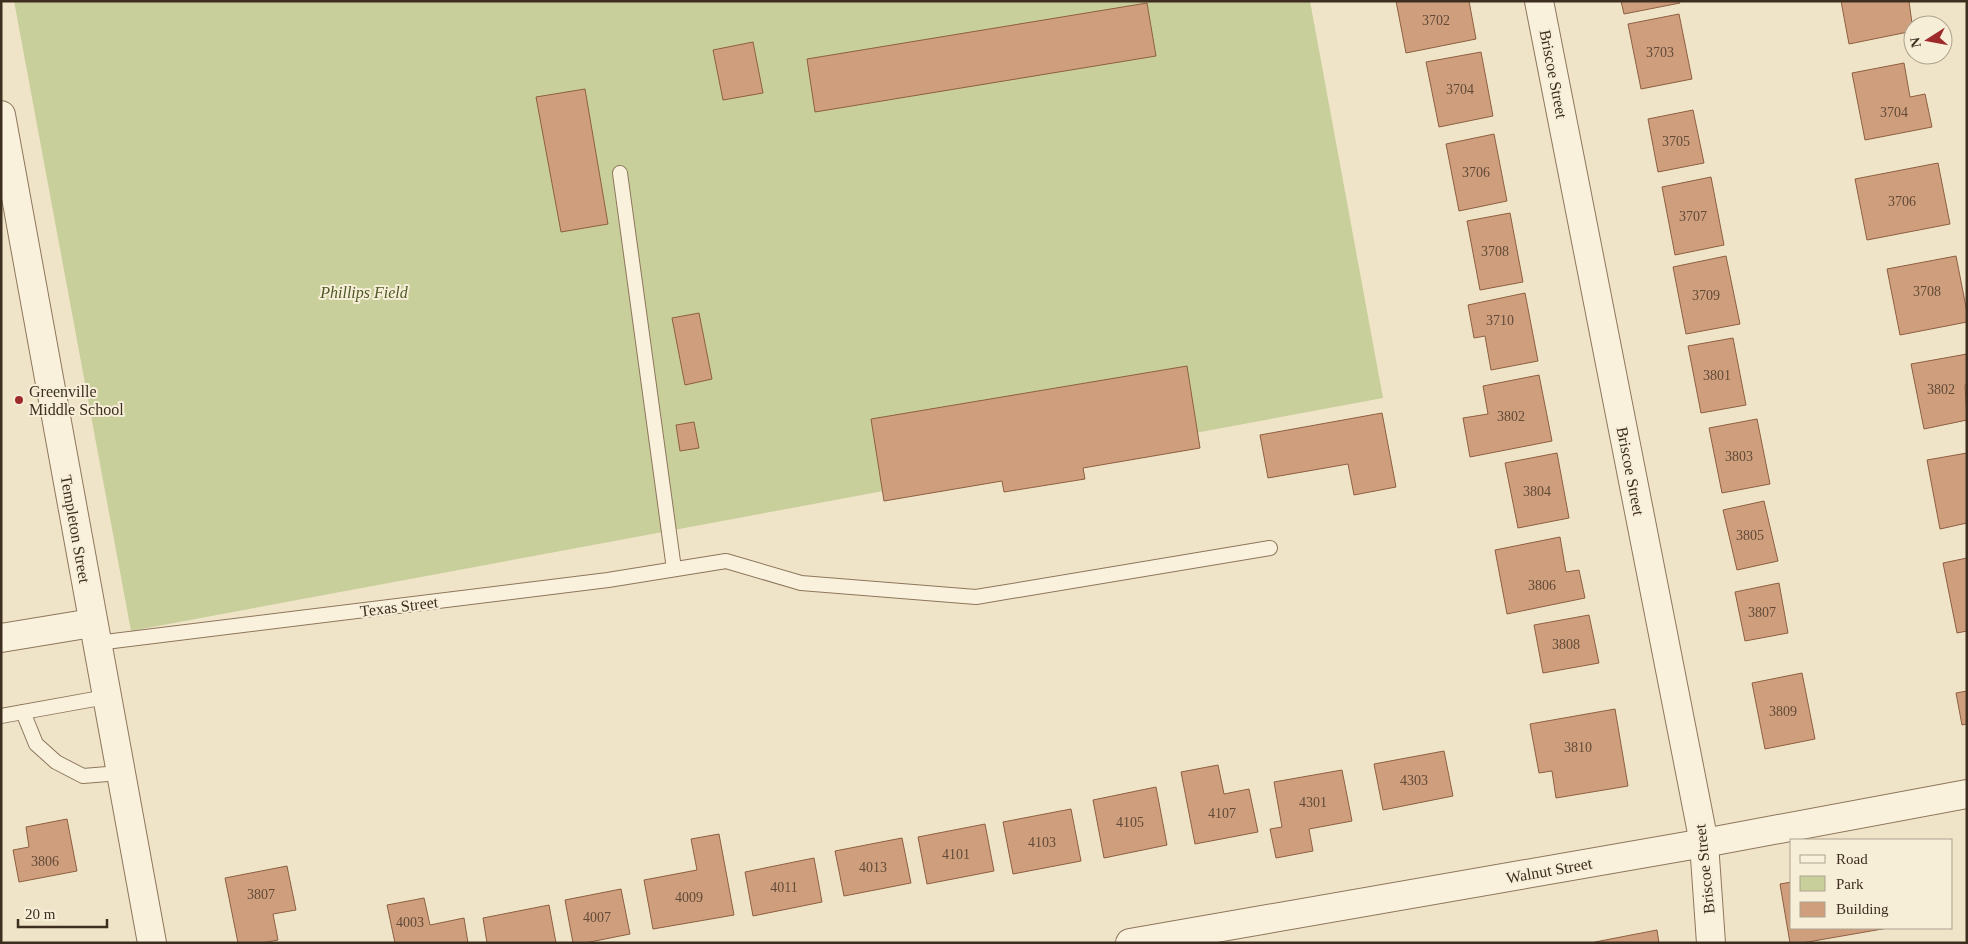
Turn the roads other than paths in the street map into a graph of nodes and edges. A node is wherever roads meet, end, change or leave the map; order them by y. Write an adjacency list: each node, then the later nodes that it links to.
1 (1540, 1): 13 (street, Briscoe Street)
2 (1, 115): 6 (street, Templeton Street)
3 (620, 173): 5 (lane)
4 (1270, 548): 5 (lane, Texas Street)
5 (674, 569): 6 (lane, Texas Street)
6 (94, 633): 7 (street, Texas Street); 8 (street, Templeton Street)
7 (1, 638)
8 (106, 697): 9 (lane); 11 (street, Templeton Street)
9 (23, 712): 10 (lane); 11 (lane)
10 (1, 716)
11 (120, 773): 14 (street, Templeton Street)
12 (1967, 794): 13 (street, Walnut Street)
13 (1704, 843): 15 (street, Walnut Street); 16 (street, Briscoe Street)
14 (152, 943)
15 (1130, 943)
16 (1711, 943)

